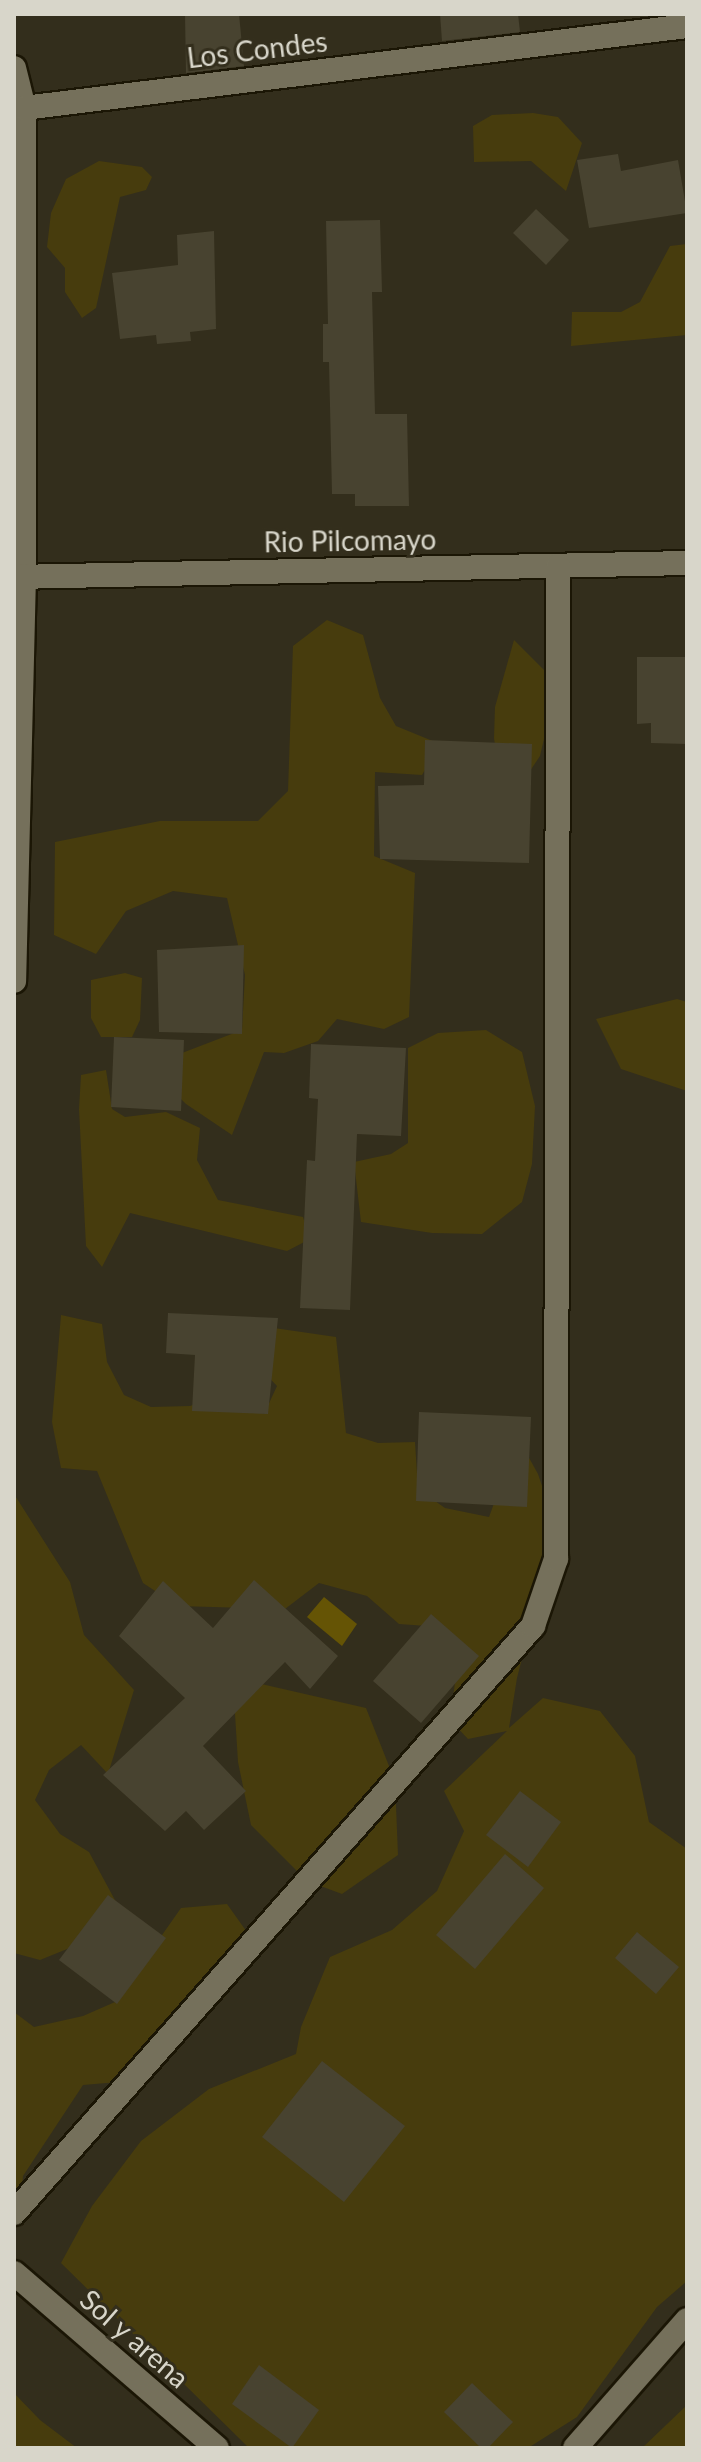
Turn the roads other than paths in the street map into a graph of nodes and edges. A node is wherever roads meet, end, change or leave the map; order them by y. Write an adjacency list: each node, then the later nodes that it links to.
1 (687, 26): 3 (street, Los Condes)
2 (14, 68): 3 (street)
3 (24, 108): 6 (street)
4 (687, 563): 5 (street, Rio Pilcomayo)
5 (558, 566): 6 (street, Rio Pilcomayo); 8 (street)
6 (19, 576): 7 (street)
7 (14, 981)
8 (14, 2213)
9 (14, 2273): 11 (street, Sol y arena)
10 (687, 2320): 12 (street)
11 (217, 2448)
12 (575, 2448)

